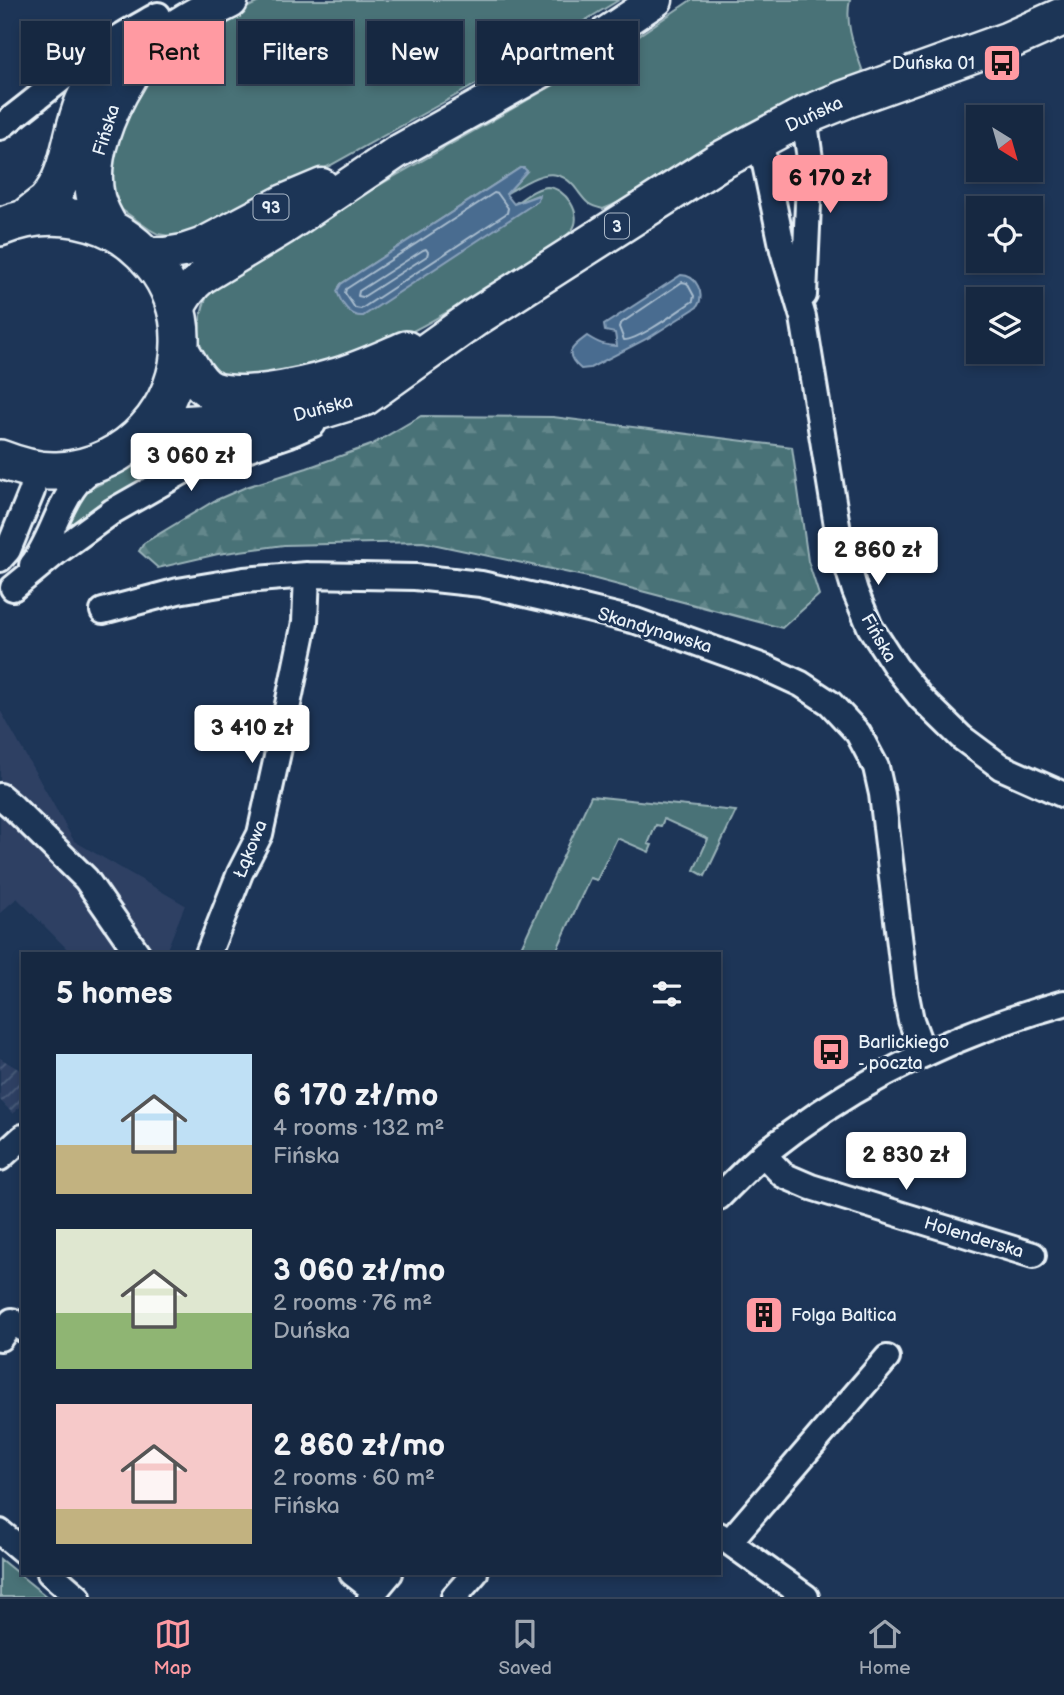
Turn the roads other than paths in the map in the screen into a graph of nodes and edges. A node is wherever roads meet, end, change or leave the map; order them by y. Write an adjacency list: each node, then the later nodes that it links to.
1 (229, 0): 10 (highway, Fińska)
2 (656, 0): 8 (main road, 93)
3 (173, 8): 6 (street); 9 (highway, Fińska)
4 (1064, 16): 5 (highway, Duńska / 3)
5 (804, 116): 7 (highway, Duńska / 3); 14 (street, Fińska)
6 (0, 127)
7 (760, 140): 13 (highway, Duńska / 3); 14 (street, Fińska)
8 (397, 152): 11 (main road, 93); 12 (main road, 93)
9 (12, 223): 10 (highway, 3)
10 (110, 229): 11 (highway, 3)
11 (145, 254): 12 (highway, 3)
12 (177, 310): 15 (highway, 3)
13 (476, 317): 15 (highway, Duńska / 3); 16 (highway, Duńska / 3)
14 (803, 317): 26 (street, Fińska)
15 (181, 352): 17 (highway, 3)
16 (364, 397): 17 (highway, Duńska / 3); 23 (street)
17 (145, 432): 19 (highway, 3)
18 (0, 459): 20 (highway, 3)
19 (100, 462): 20 (highway, 3); 23 (street)
20 (34, 470): 21 (street)
21 (0, 559)
22 (307, 575): 24 (street, Skandynawska); 28 (street, Łąkowa); 30 (street, Skandynawska)
23 (6, 593)
24 (103, 611)
25 (0, 796): 27 (street)
26 (1064, 796)
27 (137, 952)
28 (209, 952)
29 (1064, 1003): 30 (street)
30 (923, 1054): 32 (street)
31 (21, 1140): 33 (street)
32 (763, 1154): 34 (street); 35 (street, Holenderska)
33 (0, 1158)
34 (721, 1195)
35 (1033, 1255)
36 (21, 1328): 37 (street)
37 (0, 1338)
38 (887, 1358): 40 (street)
39 (0, 1532): 41 (street)
40 (724, 1539): 48 (street)
41 (21, 1549)
42 (52, 1575): 46 (street)
43 (356, 1575): 45 (street)
44 (473, 1575): 47 (street)
45 (379, 1587)
46 (78, 1597)
47 (454, 1597)
48 (806, 1597)

